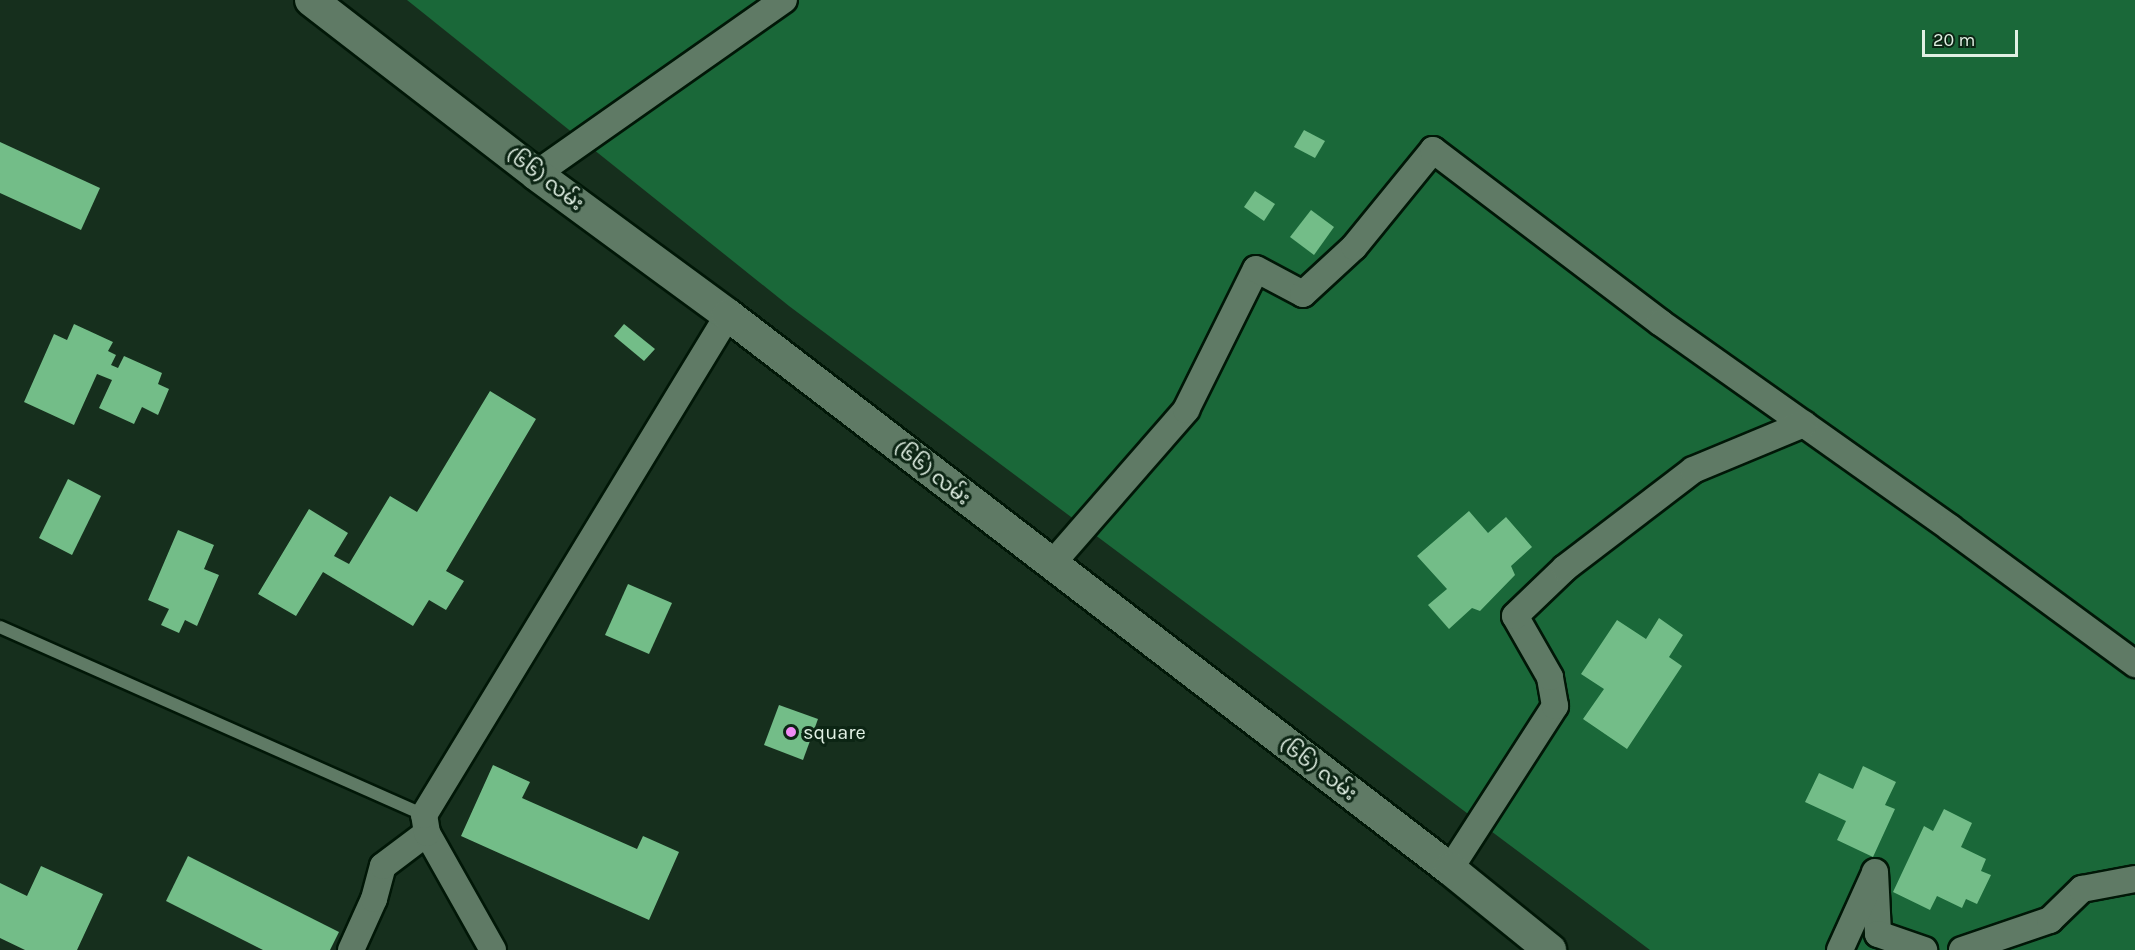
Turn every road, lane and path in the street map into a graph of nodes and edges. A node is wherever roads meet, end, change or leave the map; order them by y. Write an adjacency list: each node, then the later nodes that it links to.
1 (311, 0): 3 (street, (၆၆) လမ်း)
2 (784, 0): 3 (street)
3 (536, 174): 4 (street, (၆၆) လမ်း)
4 (729, 315): 6 (street, (၆၆) လမ်း); 9 (street)
5 (1804, 424): 6 (street); 8 (street); 10 (street)
6 (1051, 565): 10 (street, (၆၆) လမ်း)
7 (0, 627): 9 (lane)
8 (2135, 664)
9 (425, 824): 12 (street); 13 (street)
10 (1450, 869): 14 (street, (၆၆) လမ်း)
11 (2135, 879): 17 (street)
12 (351, 950)
13 (493, 950)
14 (1550, 950)
15 (1840, 950): 16 (street)
16 (1924, 950)
17 (1962, 950)

